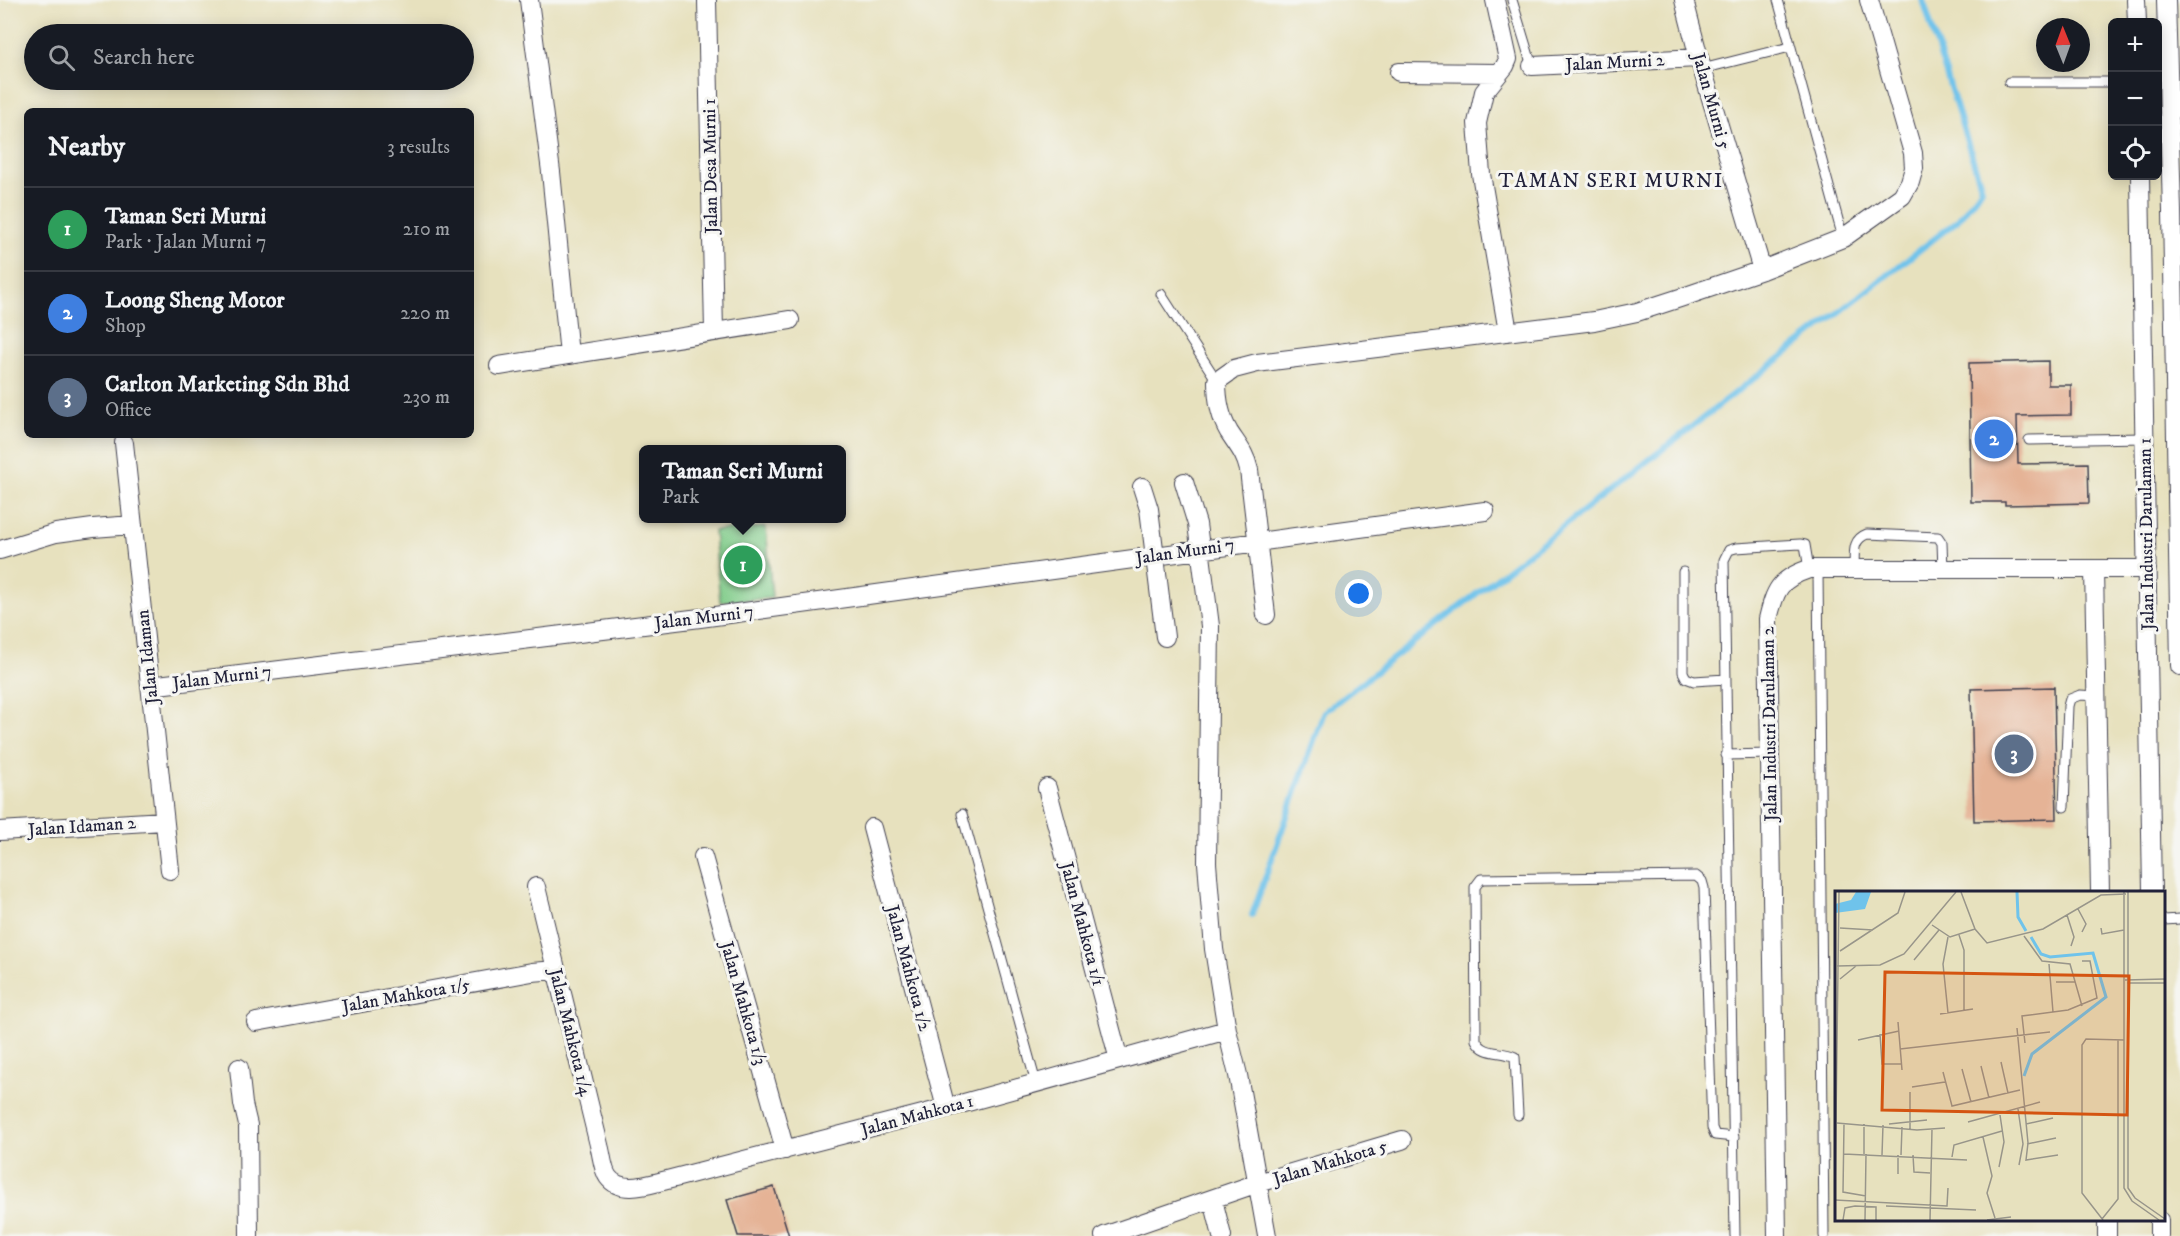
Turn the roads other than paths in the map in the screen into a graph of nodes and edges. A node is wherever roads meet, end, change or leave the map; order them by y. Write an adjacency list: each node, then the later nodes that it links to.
1 (529, 0): 28 (street)
2 (706, 0): 26 (street, Jalan Desa Murni 1)
3 (1495, 0): 17 (street)
4 (1512, 0): 15 (lane)
5 (1684, 0): 13 (street, Jalan Murni 5)
6 (1778, 0): 12 (lane)
7 (1869, 0): 22 (street)
8 (2136, 0): 10 (street)
9 (2166, 0): 11 (street, Jalan Industri Darulaman 1)
10 (2137, 18)
11 (2168, 30): 14 (street, Jalan Industri Darulaman 1)
12 (1791, 46): 13 (lane); 22 (lane)
13 (1701, 63): 15 (street, Jalan Murni 2); 23 (street, Jalan Murni 5)
14 (2168, 65): 21 (street, Jalan Industri Darulaman 1)
15 (1532, 66)
16 (1399, 72): 17 (street)
17 (1499, 74): 27 (street)
18 (2009, 82): 19 (lane)
19 (2108, 82)
20 (2140, 180): 31 (street, Jalan Industri Darulaman 1)
21 (2176, 211): 50 (street, Jalan Industri Darulaman 1)
22 (1843, 238): 23 (street)
23 (1762, 270): 27 (street)
24 (1161, 294): 30 (lane)
25 (790, 320): 26 (street)
26 (714, 332): 28 (street)
27 (1508, 332): 30 (street)
28 (570, 355): 29 (street)
29 (499, 366)
30 (1217, 381): 38 (street)
31 (2144, 438): 32 (lane); 46 (street, Jalan Industri Darulaman 1)
32 (2029, 440)
33 (124, 443): 37 (street, Jalan Idaman)
34 (1184, 483): 40 (street)
35 (1142, 488): 41 (street)
36 (1485, 512): 38 (street, Jalan Murni 7)
37 (133, 525): 39 (street); 52 (street, Jalan Idaman)
38 (1257, 542): 40 (street, Jalan Murni 7); 48 (street)
39 (0, 550)
40 (1201, 550): 41 (street, Jalan Murni 7); 69 (street)
41 (1155, 555): 49 (street); 52 (street, Jalan Murni 7)
42 (1814, 569): 43 (street); 51 (lane); 54 (street, Jalan Industri Darulaman 2); 88 (lane)
43 (1854, 569): 44 (street); 44 (lane)
44 (1943, 569): 45 (street)
45 (2094, 569): 46 (street); 53 (street)
46 (2147, 569): 66 (street, Jalan Industri Darulaman 1)
47 (1683, 572): 51 (lane)
48 (1266, 615)
49 (1165, 637)
50 (2180, 666)
51 (1726, 679): 55 (lane)
52 (150, 686): 59 (street, Jalan Idaman)
53 (2096, 696): 57 (lane); 65 (street)
54 (1770, 754): 55 (lane); 87 (street, Jalan Industri Darulaman 2)
55 (1726, 755): 75 (lane)
56 (1047, 788): 70 (street, Jalan Mahkota 1/1)
57 (2064, 807)
58 (962, 814): 72 (lane)
59 (164, 821): 61 (street, Jalan Idaman 2); 63 (street, Jalan Idaman)
60 (872, 828): 73 (street, Jalan Mahkota 1/2)
61 (0, 831)
62 (703, 857): 77 (street, Jalan Mahkota 1/3)
63 (170, 870)
64 (536, 887): 67 (street, Jalan Mahkota 1/4)
65 (2100, 891)
66 (2152, 891)
67 (556, 970): 68 (street, Jalan Mahkota 1/5); 78 (street, Jalan Mahkota 1/4)
68 (256, 1022)
69 (1227, 1030): 70 (street, Jalan Mahkota 1); 79 (street)
70 (1119, 1060): 72 (street, Jalan Mahkota 1)
71 (239, 1068): 82 (street)
72 (1036, 1083): 73 (street, Jalan Mahkota 1)
73 (946, 1108): 77 (street, Jalan Mahkota 1)
74 (1518, 1115): 75 (lane)
75 (1734, 1137): 86 (lane)
76 (1402, 1140): 79 (street, Jalan Mahkota 5)
77 (785, 1150): 78 (street, Jalan Mahkota 1)
78 (608, 1176)
79 (1258, 1183): 80 (street, Jalan Mahkota 5); 85 (street)
80 (1213, 1200): 83 (street, Jalan Mahkota 5); 84 (street)
81 (2158, 1221): 89 (street)
82 (249, 1236)
83 (1104, 1236)
84 (1222, 1236)
85 (1267, 1236)
86 (1735, 1236)
87 (1778, 1236)
88 (1824, 1236)
89 (2159, 1236)

